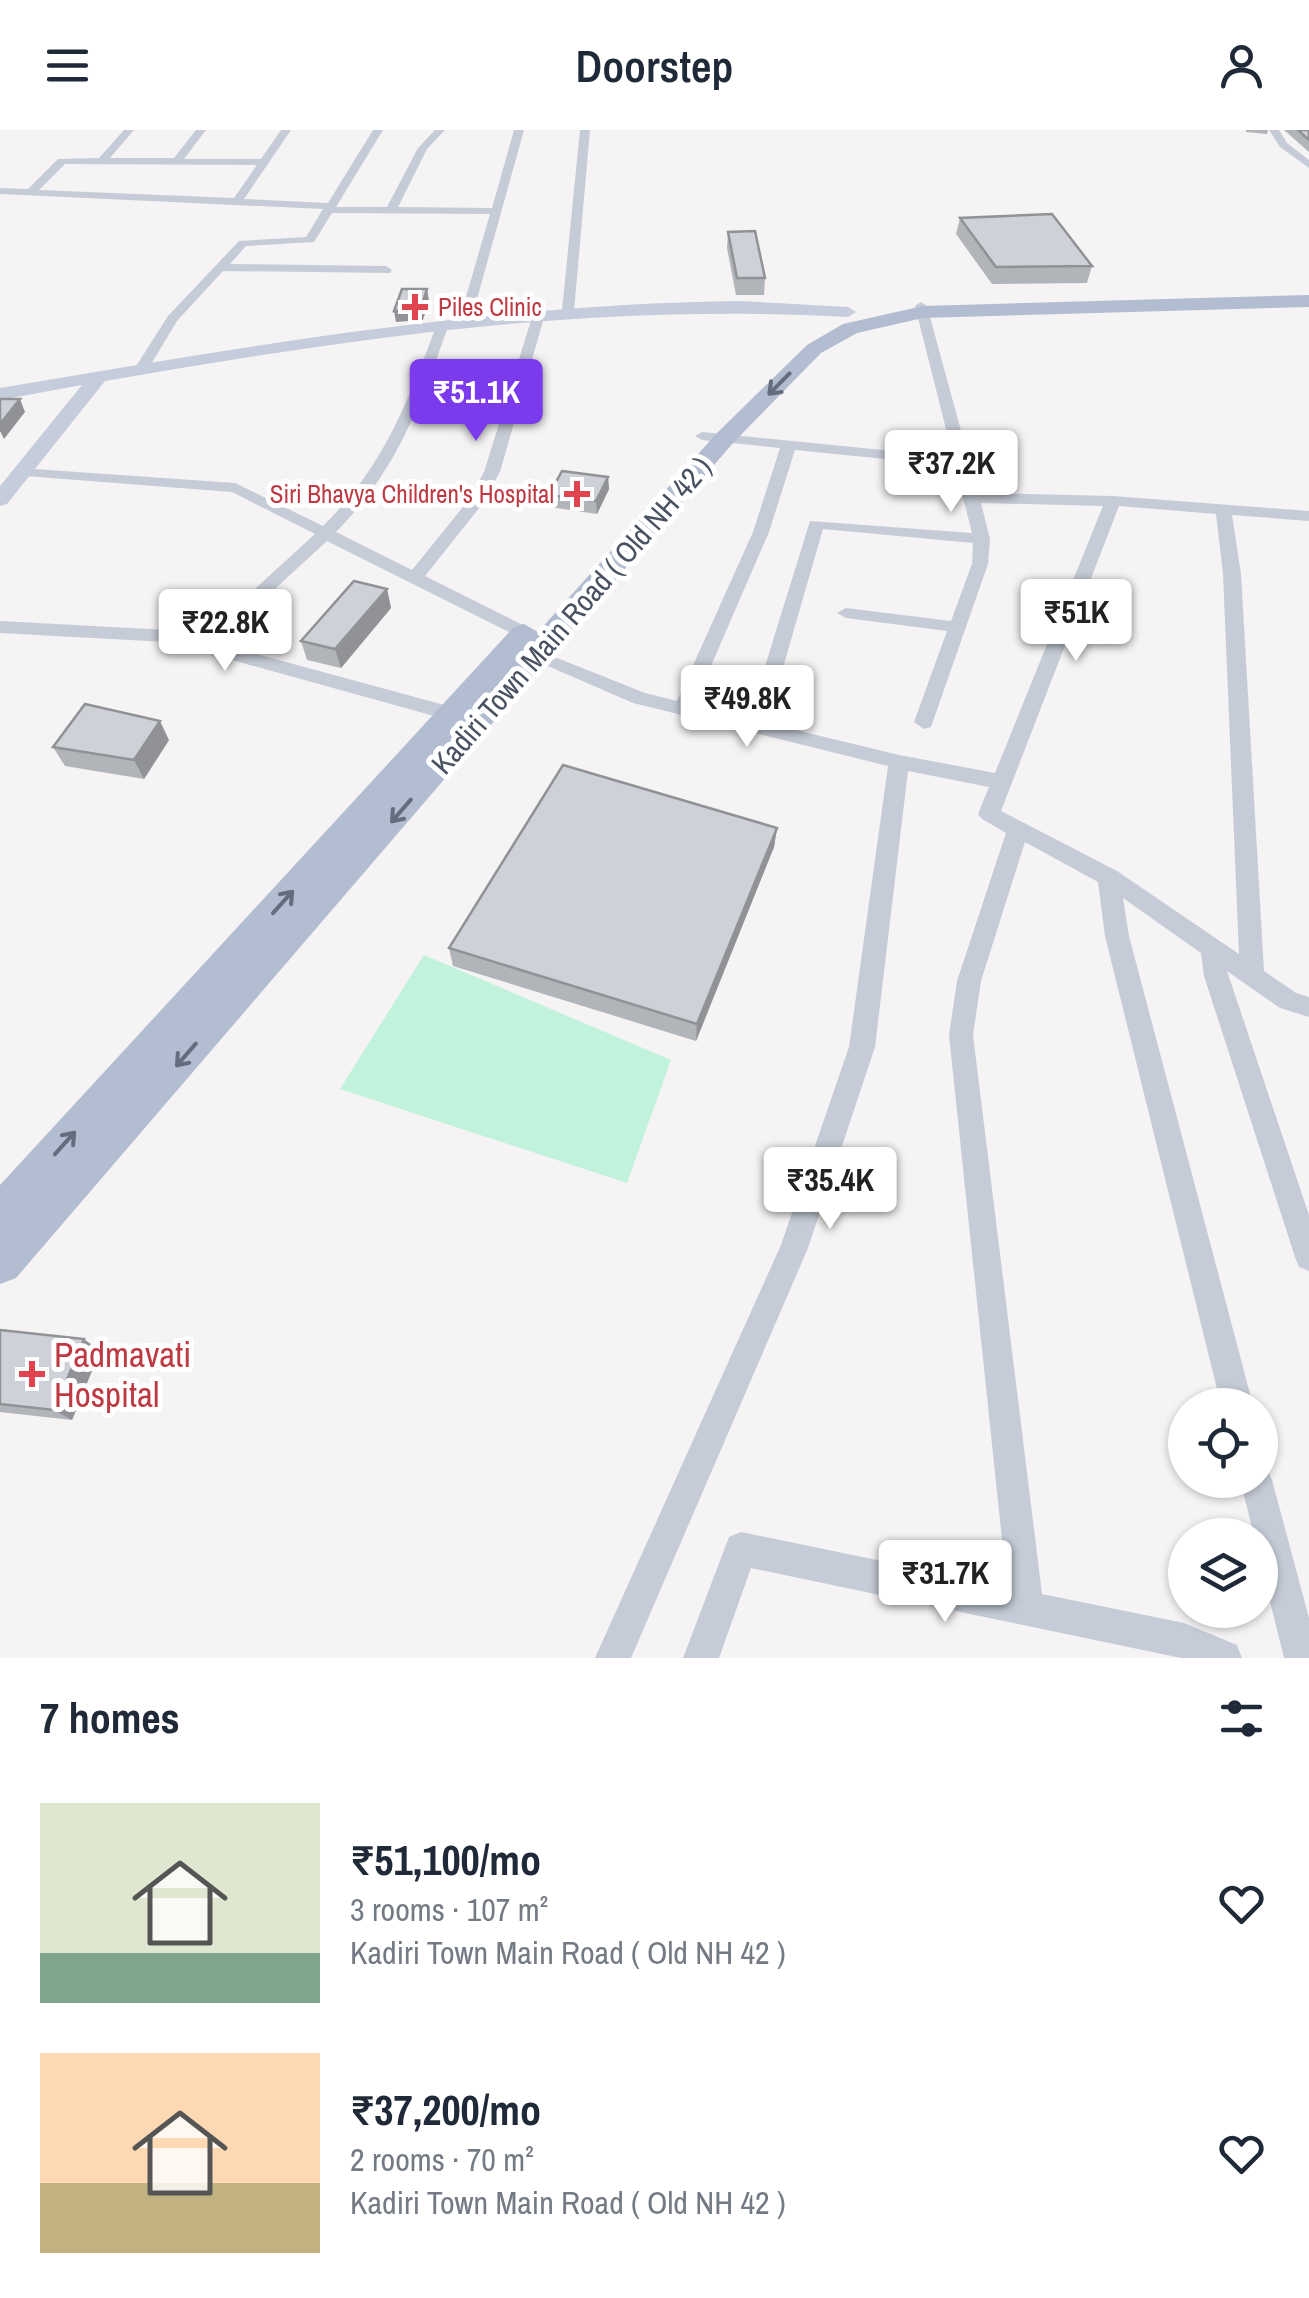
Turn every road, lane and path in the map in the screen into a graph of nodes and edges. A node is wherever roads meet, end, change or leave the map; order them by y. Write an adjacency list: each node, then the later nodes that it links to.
1 (129, 130): 9 (street)
2 (202, 130): 10 (street)
3 (286, 130): 11 (street)
4 (378, 130): 16 (street)
5 (440, 130): 17 (street)
6 (519, 130): 18 (street)
7 (584, 130): 23 (street)
8 (1274, 130): 12 (street)
9 (102, 161): 10 (street); 14 (street)
10 (177, 161): 11 (street)
11 (267, 162): 15 (street)
12 (1309, 166)
13 (0, 191): 14 (street)
14 (32, 192): 15 (street)
15 (238, 200): 16 (street)
16 (329, 208): 17 (street); 19 (street)
17 (390, 211): 18 (street)
18 (496, 211): 26 (street)
19 (220, 267): 20 (street); 28 (street)
20 (386, 270)
21 (1309, 298): 22 (main road, Kadiri Town Main Road ( Old NH 42 ))
22 (922, 309): 24 (main road, Kadiri Town Main Road ( Old NH 42 )); 31 (main road, Kadiri Town Main Road ( Old NH 42 ), one-way to 31); 33 (street)
23 (568, 311): 24 (street); 25 (street)
24 (848, 312): 31 (main road, Kadiri Town Main Road ( Old NH 42 ))
25 (540, 314): 26 (street); 42 (street)
26 (465, 321): 27 (street)
27 (444, 324): 28 (street); 40 (street)
28 (140, 371): 29 (street)
29 (99, 377): 30 (street); 34 (street)
30 (0, 394)
31 (713, 437): 32 (street); 47 (main road, Kadiri Town Main Road ( Old NH 42 ))
32 (790, 445): 33 (street); 48 (street)
33 (961, 462): 35 (street)
34 (25, 471): 36 (street); 40 (street)
35 (970, 498): 37 (street); 41 (street)
36 (0, 500)
37 (1113, 501): 38 (street); 53 (street)
38 (1223, 508): 39 (street); 57 (street)
39 (1309, 516)
40 (329, 532): 42 (street); 46 (street)
41 (982, 538): 45 (street); 51 (street)
42 (416, 576): 47 (street)
43 (846, 612): 45 (street)
44 (0, 627): 46 (street)
45 (956, 627): 50 (street)
46 (206, 644): 49 (street)
47 (524, 645): 48 (street); 49 (main road, Kadiri Town Main Road ( Old NH 42 )); 62 (main road, Kadiri Town Main Road ( Old NH 42 ), one-way to 62)
48 (683, 708): 51 (street)
49 (452, 714): 60 (main road, Kadiri Town Main Road ( Old NH 42 ), one-way to 49)
50 (924, 722)
51 (756, 727): 52 (street)
52 (899, 762): 53 (street); 66 (street)
53 (1002, 782): 54 (street)
54 (1019, 827): 55 (street); 65 (street)
55 (1109, 877): 56 (street); 63 (street)
56 (1212, 946): 57 (street); 61 (street)
57 (1252, 973): 58 (street)
58 (1299, 1004): 59 (street)
59 (1309, 1029)
60 (0, 1216)
61 (1309, 1258)
62 (0, 1262)
63 (1233, 1388)
64 (1261, 1498): 69 (street)
65 (1027, 1609): 67 (street); 68 (street)
66 (613, 1658)
67 (701, 1658)
68 (1224, 1658)
69 (1302, 1658)

